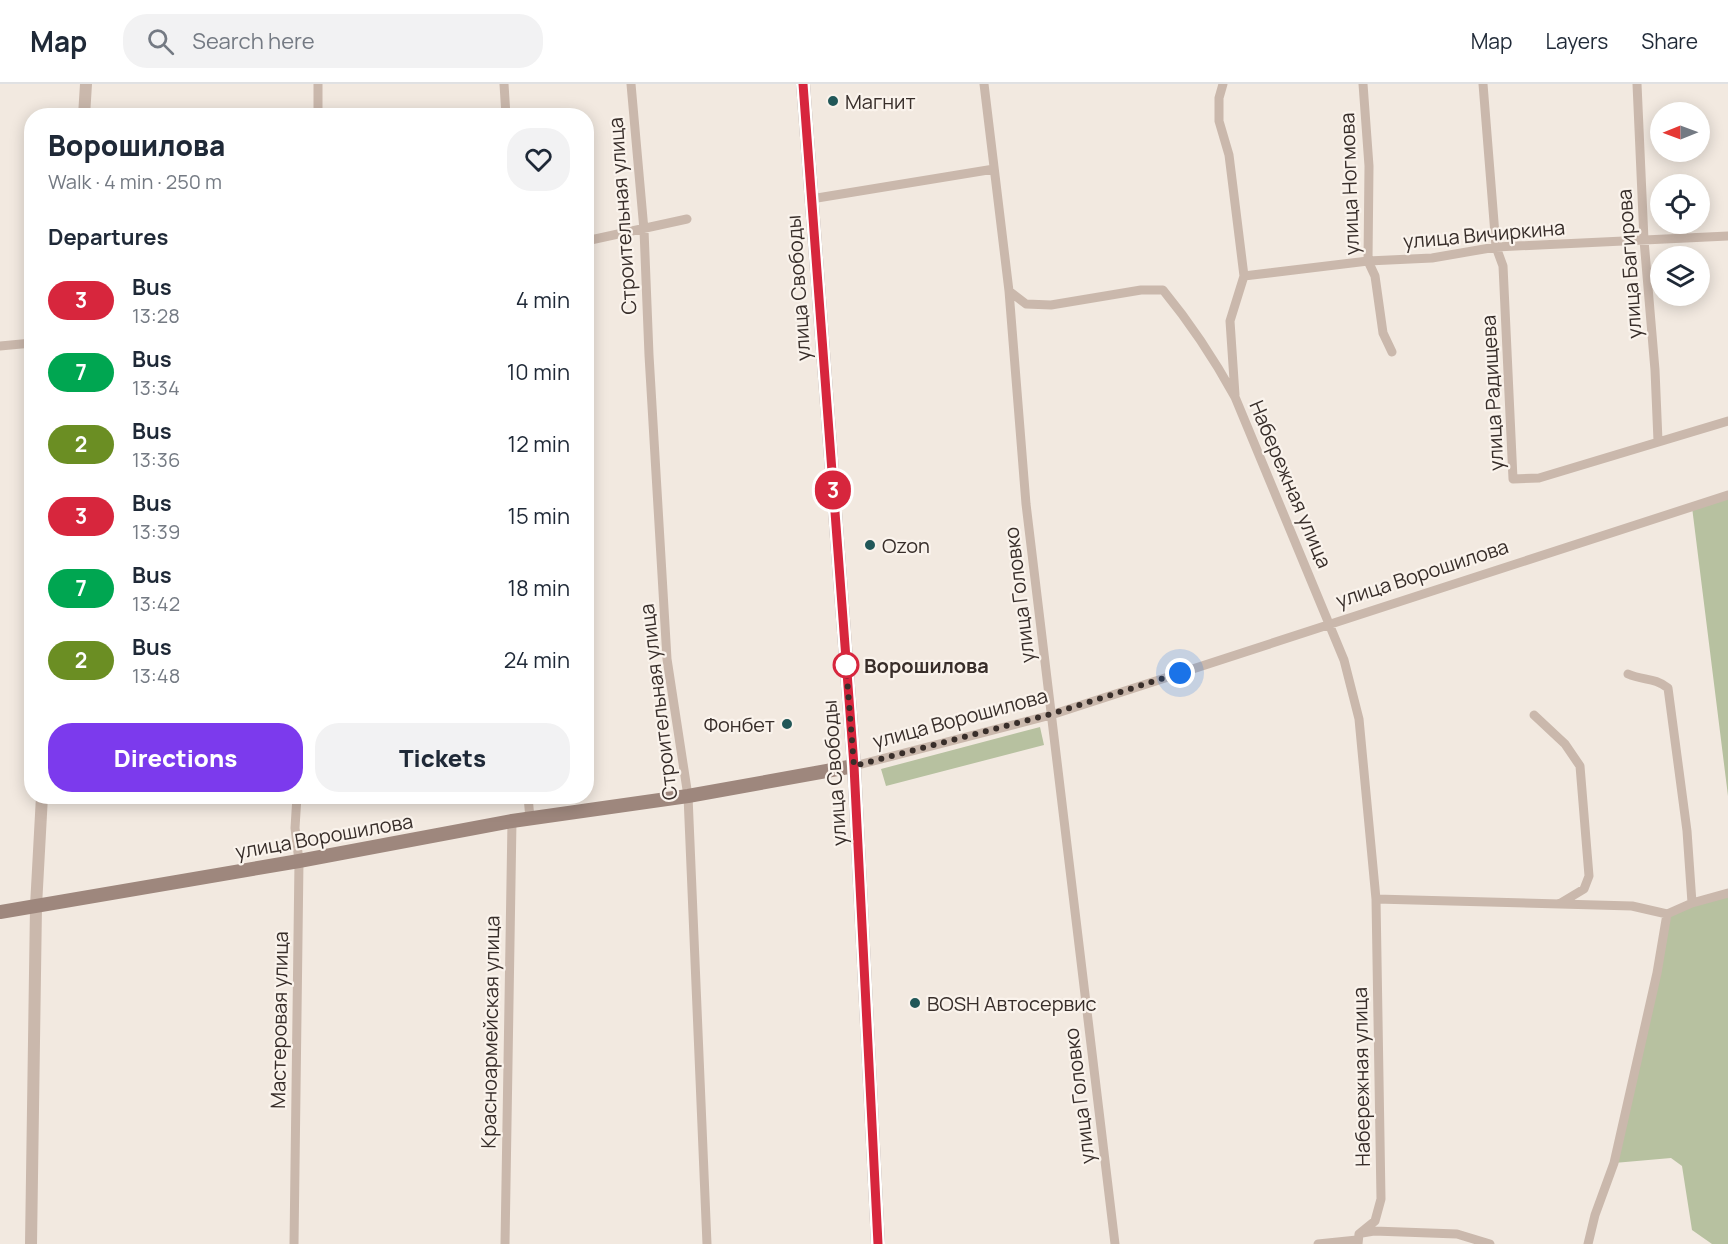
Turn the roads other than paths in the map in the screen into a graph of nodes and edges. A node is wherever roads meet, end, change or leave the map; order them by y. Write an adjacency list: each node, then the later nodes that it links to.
1 (86, 84): 11 (street)
2 (318, 84): 12 (street)
3 (504, 84): 13 (street)
4 (631, 84): 17 (street, Строительная улица)
5 (803, 84): 15 (main road, улица Свободы)
6 (984, 84): 14 (street, улица Головко)
7 (1223, 84): 23 (street, Набережная улица)
8 (1363, 84): 22 (street, улица Ногмова)
9 (1483, 84): 21 (street, улица Радищева)
10 (1636, 84): 20 (street, улица Багирова)
11 (84, 108)
12 (318, 108)
13 (506, 108)
14 (994, 169): 15 (street); 24 (street, улица Головко)
15 (811, 200): 36 (main road, улица Свободы)
16 (687, 219): 17 (street)
17 (644, 230): 19 (street); 37 (street, Строительная улица)
18 (1728, 236): 20 (street, улица Вичиркина)
19 (594, 239)
20 (1644, 240): 21 (street, улица Вичиркина); 30 (street, улица Багирова)
21 (1496, 247): 22 (street, улица Вичиркина); 30 (street, улица Радищева)
22 (1368, 261): 23 (street, улица Вичиркина); 27 (street, улица Ногмова)
23 (1244, 276): 28 (street, Набережная улица)
24 (1009, 291): 28 (street, Набережная улица); 34 (street, улица Головко)
25 (24, 344): 26 (street)
26 (0, 346)
27 (1392, 352)
28 (1235, 397): 32 (street, Набережная улица)
29 (1728, 421): 30 (street, улица Радищева)
30 (1658, 441)
31 (1728, 495): 32 (street, улица Ворошилова)
32 (1330, 624): 34 (street, улица Ворошилова); 45 (street, Набережная улица)
33 (1628, 674): 46 (street)
34 (1051, 714): 36 (street, улица Ворошилова); 57 (street, улица Головко)
35 (1534, 715): 47 (street)
36 (854, 766): 37 (main road, улица Ворошилова); 56 (main road, улица Свободы)
37 (688, 796): 41 (main road, улица Ворошилова); 55 (street, Строительная улица)
38 (42, 804): 48 (street)
39 (297, 804): 43 (street, Мастеровая улица)
40 (529, 804): 41 (street)
41 (530, 819): 42 (main road, улица Ворошилова)
42 (512, 821): 43 (main road, улица Ворошилова); 54 (street, Красноармейская улица)
43 (299, 861): 48 (main road, улица Ворошилова); 53 (street, Мастеровая улица)
44 (1728, 894): 46 (street)
45 (1376, 899): 47 (street); 51 (street, Набережная улица)
46 (1692, 903): 50 (street)
47 (1559, 904): 50 (street)
48 (36, 906): 49 (main road, улица Ворошилова); 52 (street)
49 (0, 912)
50 (1667, 914): 60 (street)
51 (1358, 1239): 58 (street); 59 (street)
52 (31, 1244)
53 (294, 1244)
54 (505, 1244)
55 (706, 1244)
56 (878, 1244)
57 (1115, 1244)
58 (1318, 1244)
59 (1490, 1244)
60 (1588, 1244)

